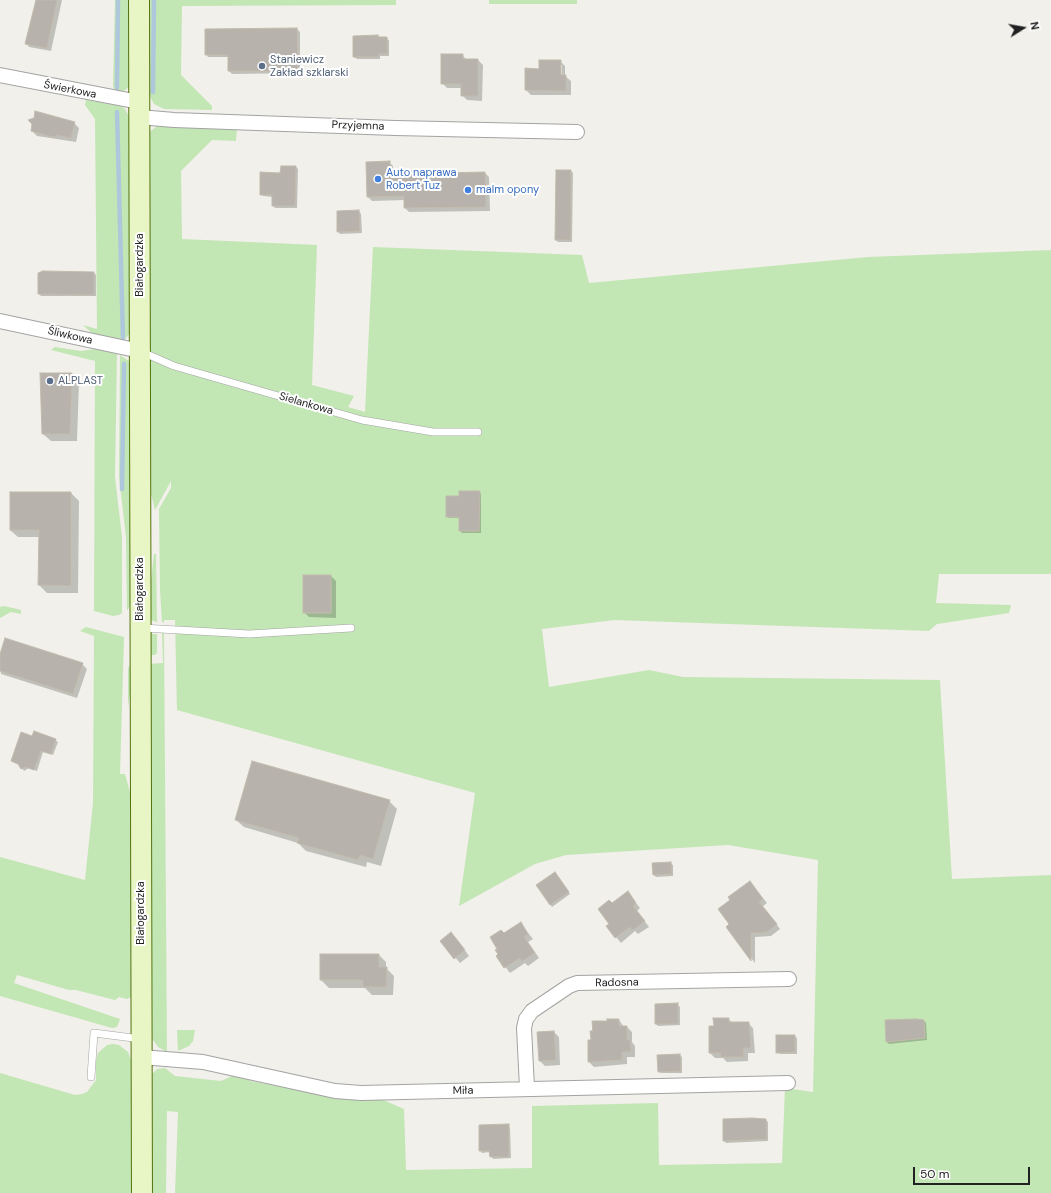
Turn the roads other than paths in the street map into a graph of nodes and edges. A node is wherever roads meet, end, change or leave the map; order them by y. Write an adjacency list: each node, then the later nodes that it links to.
1 (139, 0): 3 (main road, Białogardzka)
2 (0, 75): 3 (street, Świerkowa)
3 (139, 110): 4 (street, Przyjemna); 6 (main road, Białogardzka)
4 (577, 132)
5 (0, 321): 6 (street, Śliwkowa)
6 (140, 351): 7 (lane, Sielankowa); 8 (main road, Białogardzka)
7 (478, 432)
8 (140, 628): 9 (lane); 11 (main road, Białogardzka)
9 (350, 628)
10 (789, 979): 14 (street, Radosna)
11 (141, 1048): 12 (lane); 14 (street, Miła); 15 (main road, Białogardzka)
12 (91, 1077)
13 (788, 1083): 14 (street, Miła)
14 (527, 1088)
15 (142, 1186)

